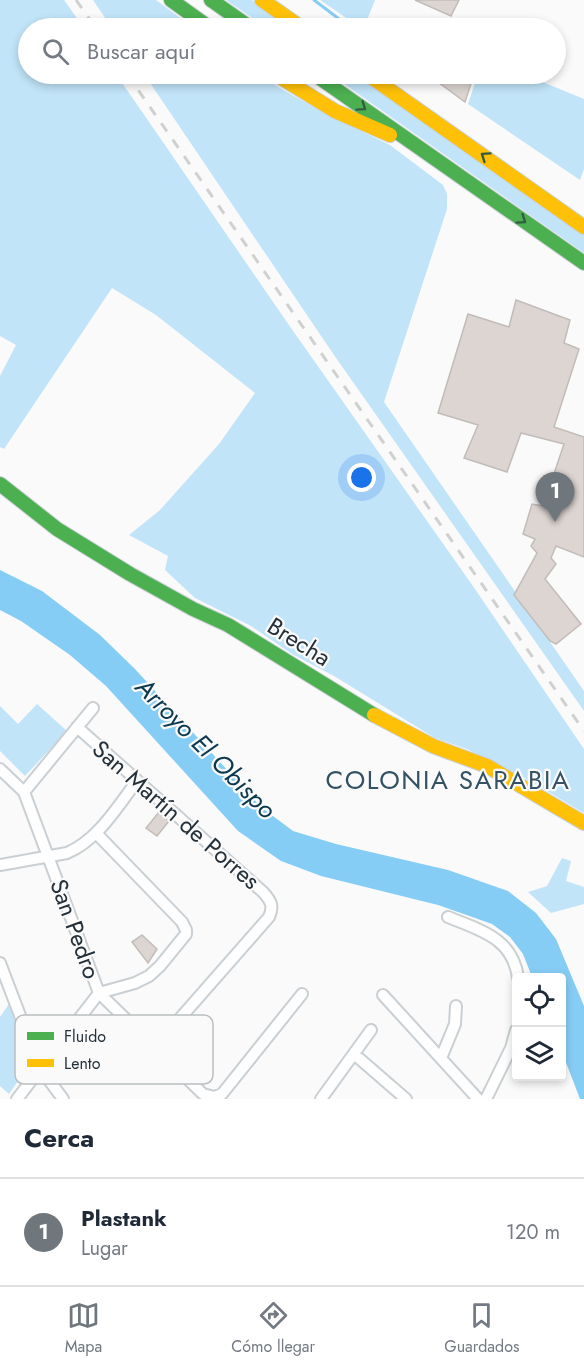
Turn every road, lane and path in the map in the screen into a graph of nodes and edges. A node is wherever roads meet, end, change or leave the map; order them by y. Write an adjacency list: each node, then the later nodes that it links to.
1 (171, 0): 4 (main road)
2 (211, 0): 5 (main road)
3 (262, 0): 6 (main road)
4 (196, 18)
5 (237, 18)
6 (288, 18)
7 (290, 84): 10 (main road)
8 (328, 84): 10 (main road, one-way to 10)
9 (382, 84): 11 (main road, one-way to 9)
10 (408, 140): 12 (main road, one-way to 12)
11 (584, 226)
12 (584, 263)
13 (0, 484): 19 (main road, Brecha)
14 (93, 708): 15 (street)
15 (77, 727): 17 (street, San Martín de Porres); 18 (street)
16 (0, 769): 18 (street)
17 (137, 781): 20 (street); 33 (street, San Martín de Porres)
18 (24, 792): 21 (street, San Pedro)
19 (584, 823)
20 (96, 833): 21 (street); 26 (street)
21 (48, 857): 22 (street); 26 (street, San Pedro)
22 (0, 865)
23 (448, 917): 25 (street)
24 (0, 963): 30 (street)
25 (517, 973)
26 (99, 993): 31 (street); 32 (street, San Pedro)
27 (302, 994): 40 (street, San Pedro)
28 (383, 995): 37 (street)
29 (456, 1006): 37 (street)
30 (20, 1015)
31 (82, 1015)
32 (121, 1015)
33 (183, 1015)
34 (371, 1030): 36 (street)
35 (512, 1044): 46 (street)
36 (354, 1054): 43 (street); 44 (street)
37 (441, 1058): 45 (street)
38 (28, 1084): 41 (street)
39 (52, 1084): 42 (street)
40 (192, 1084)
41 (17, 1099)
42 (63, 1099)
43 (321, 1099)
44 (406, 1099)
45 (478, 1099)
46 (486, 1099)

